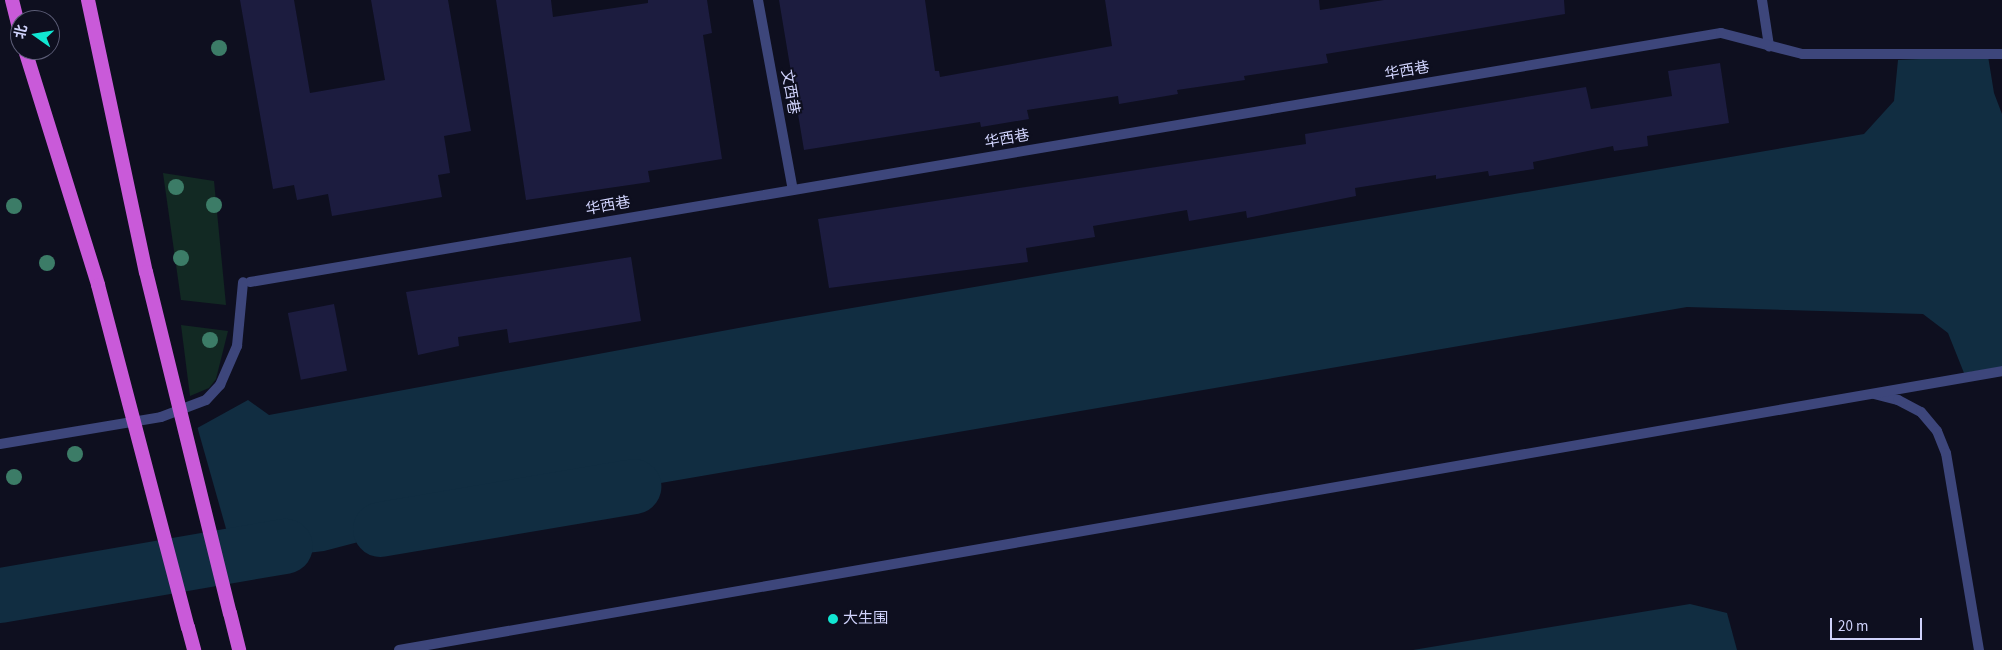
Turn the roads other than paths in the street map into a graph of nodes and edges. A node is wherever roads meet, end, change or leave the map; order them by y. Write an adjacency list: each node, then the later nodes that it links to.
1 (88, 0): 12 (highway, bridge)
2 (758, 0): 7 (street, 文西巷)
3 (1762, 0): 4 (street)
4 (1769, 46): 5 (street, 华西巷); 7 (street, 华西巷)
5 (2002, 54)
6 (28, 60): 11 (highway, bridge)
7 (792, 190): 10 (street, 华西巷)
8 (2002, 371): 9 (street)
9 (1874, 394): 13 (street); 14 (street)
10 (0, 444)
11 (194, 650)
12 (239, 650)
13 (398, 650)
14 (1978, 650)

